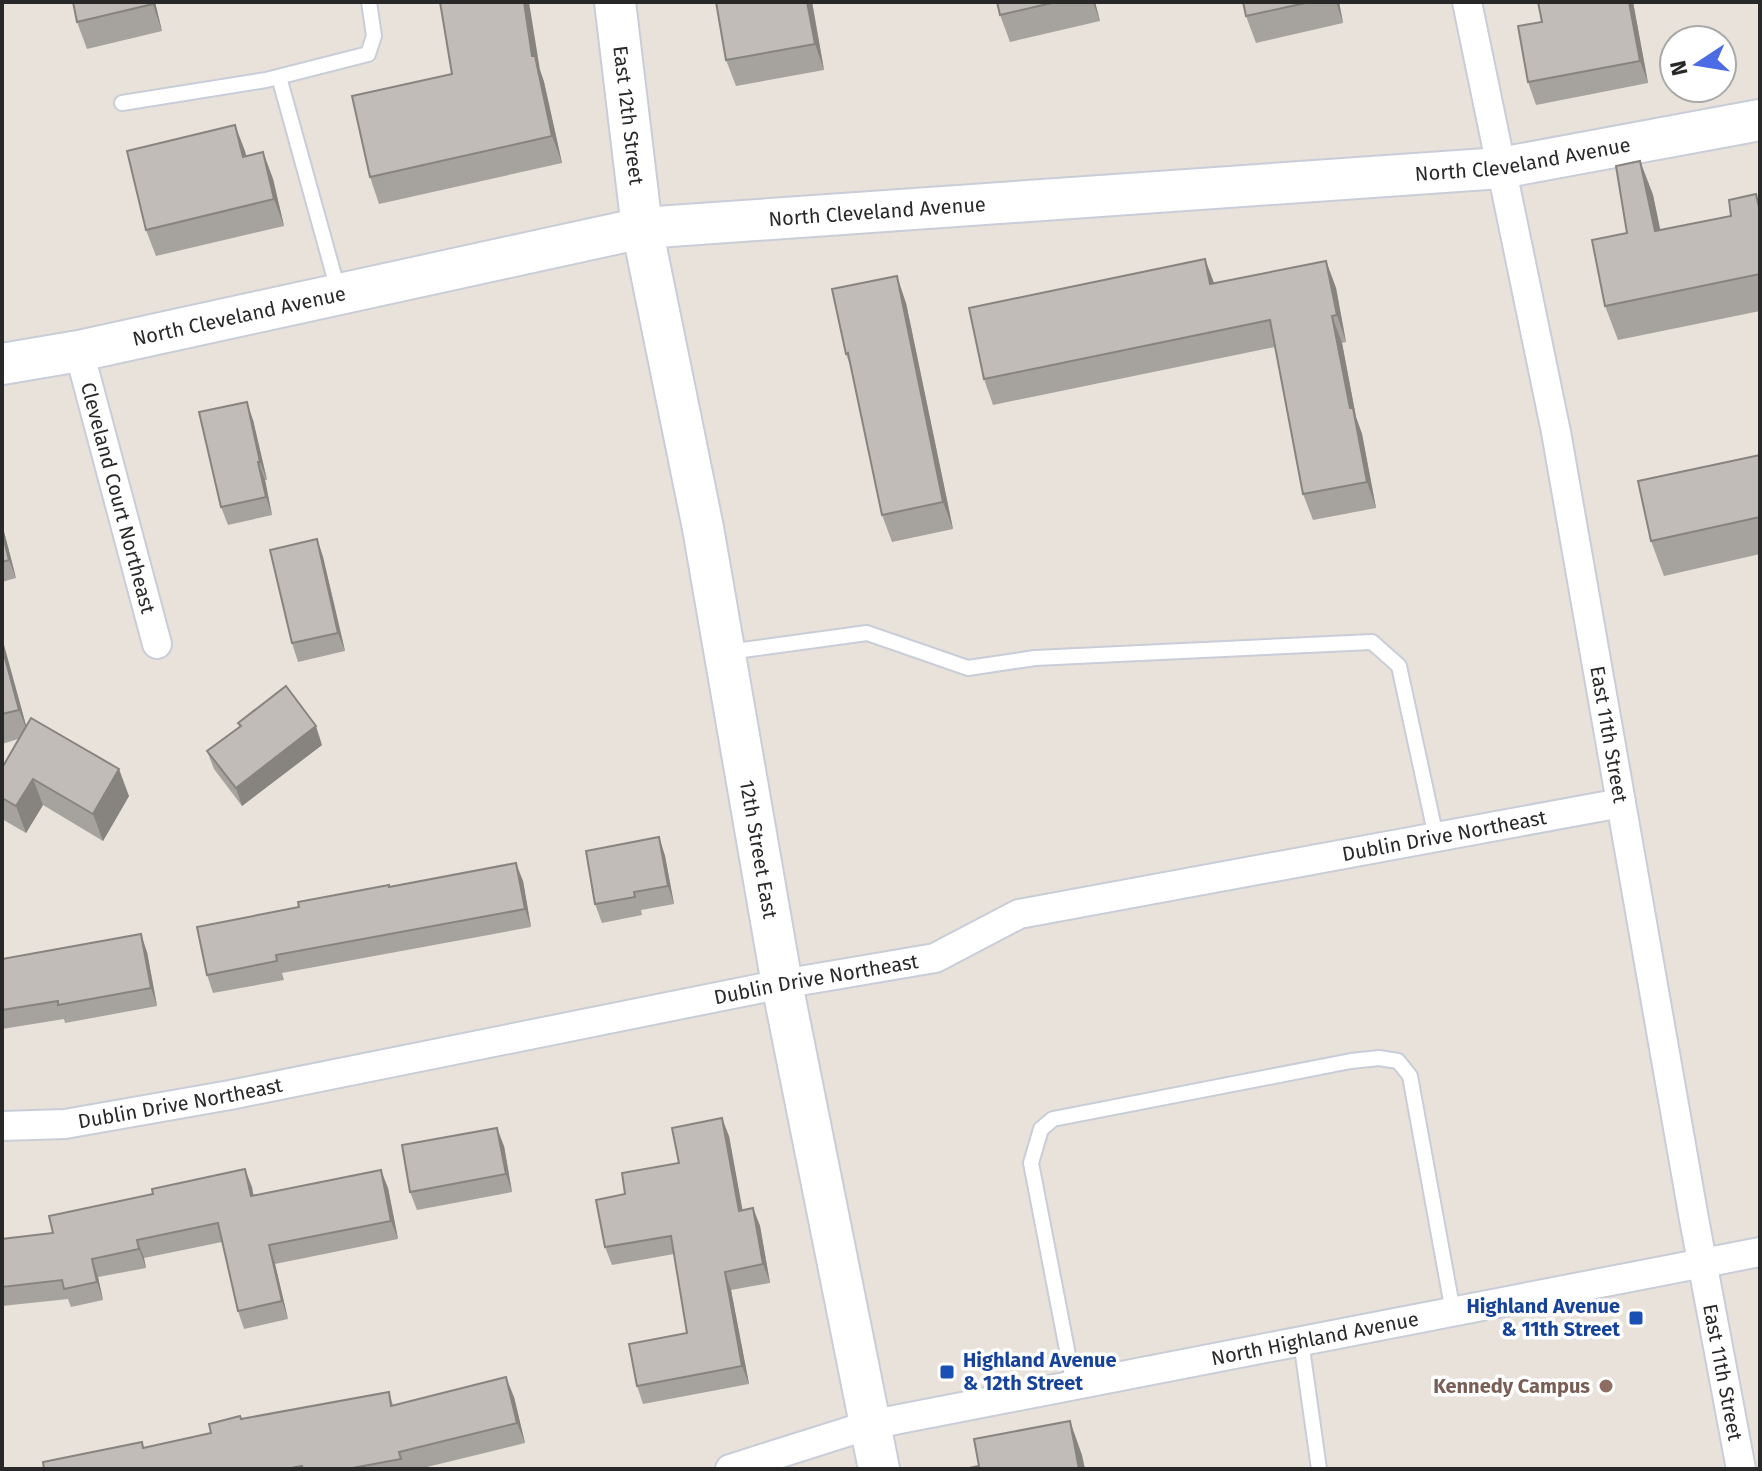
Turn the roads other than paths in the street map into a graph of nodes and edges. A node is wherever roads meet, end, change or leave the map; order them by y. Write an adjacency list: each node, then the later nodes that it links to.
1 (369, 2): 4 (lane)
2 (615, 2): 8 (street, East 12th Street)
3 (1467, 2): 7 (street, East 11th Street)
4 (279, 77): 5 (lane); 9 (lane)
5 (122, 103)
6 (1760, 120): 7 (street, North Cleveland Avenue)
7 (1501, 168): 8 (street, North Cleveland Avenue); 14 (street, East 11th Street)
8 (642, 228): 9 (street, North Cleveland Avenue); 13 (street, 12th Street East)
9 (340, 294): 10 (street, North Cleveland Avenue)
10 (79, 351): 11 (street, North Cleveland Avenue); 12 (street, Cleveland Court Northeast)
11 (2, 364)
12 (157, 644)
13 (725, 653): 15 (lane); 16 (street, 12th Street East)
14 (1621, 803): 15 (street, Dublin Drive Northeast); 19 (street, East 11th Street)
15 (1436, 837): 16 (street, Dublin Drive Northeast)
16 (782, 984): 17 (street, Dublin Drive Northeast); 23 (street, 12th Street East)
17 (2, 1126)
18 (1760, 1252): 19 (street, North Highland Avenue)
19 (1702, 1263): 20 (street, North Highland Avenue); 27 (street, East 11th Street)
20 (1453, 1312): 21 (street, North Highland Avenue); 22 (lane)
21 (1301, 1341): 22 (street, North Highland Avenue); 26 (lane)
22 (1074, 1386): 23 (street, North Highland Avenue)
23 (869, 1425): 24 (street, North Highland Avenue); 25 (street, 12th Street East)
24 (730, 1469)
25 (879, 1469)
26 (1319, 1469)
27 (1741, 1469)

